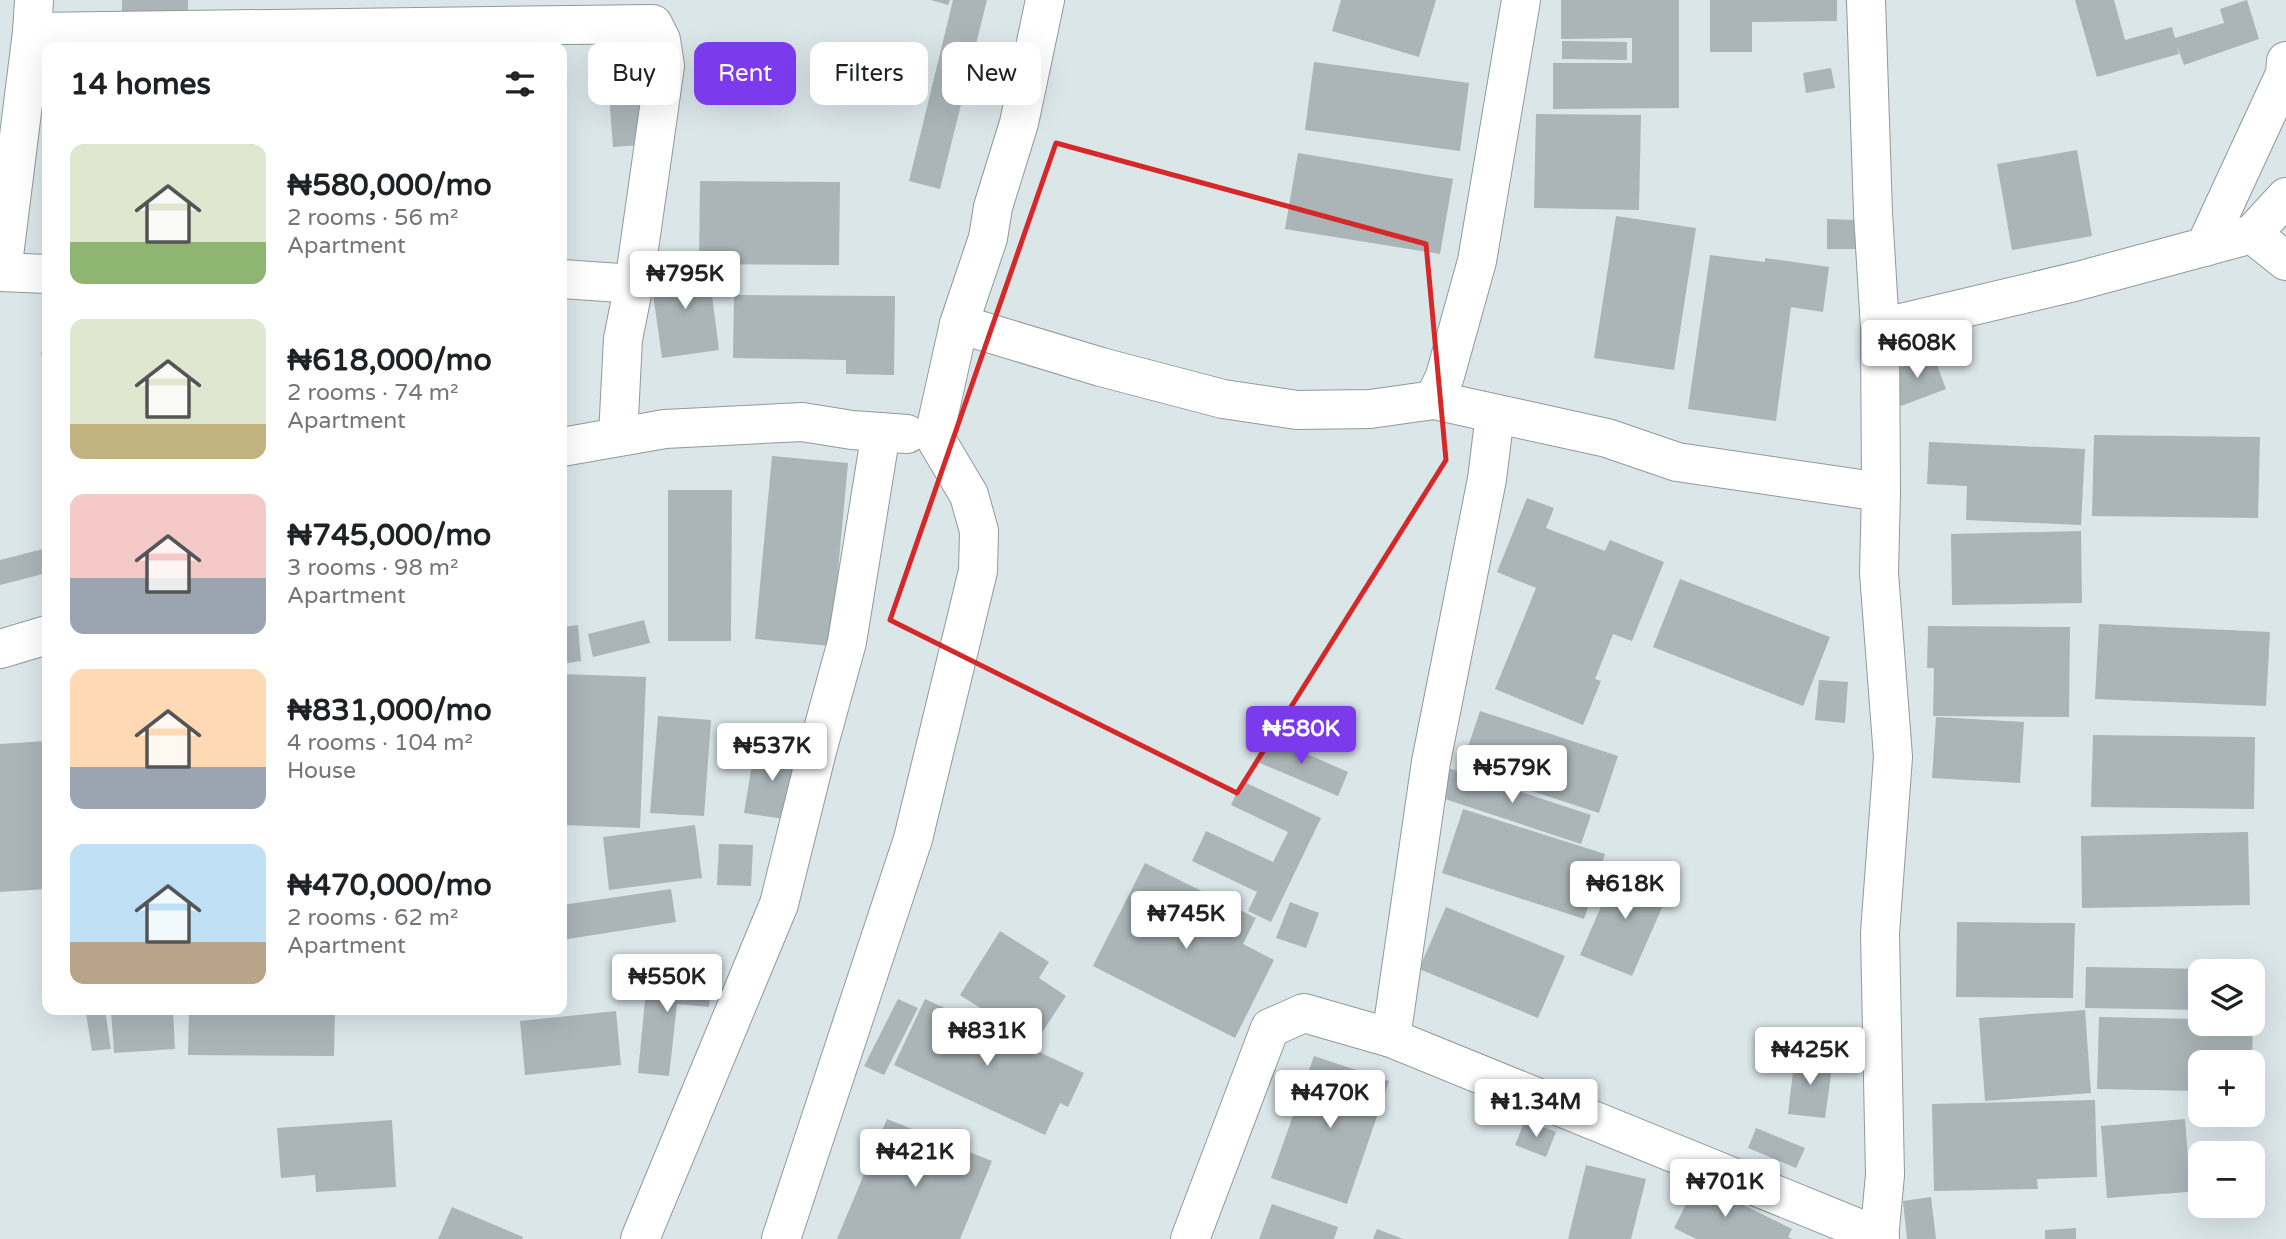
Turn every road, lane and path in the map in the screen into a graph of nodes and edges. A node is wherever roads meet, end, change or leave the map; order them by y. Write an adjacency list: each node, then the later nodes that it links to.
1 (1045, 0): 14 (street)
2 (1521, 0): 16 (street)
3 (1866, 0): 15 (street)
4 (33, 16): 10 (street); 13 (street)
5 (2286, 70): 8 (street)
6 (2286, 197): 7 (street)
7 (2252, 234): 8 (street); 9 (street)
8 (2205, 247): 15 (street)
9 (2286, 261)
10 (1, 272): 11 (street)
11 (42, 274)
12 (567, 279): 13 (street)
13 (634, 284): 19 (street)
14 (959, 324): 16 (street); 20 (street)
15 (1880, 328): 22 (street)
16 (1434, 400): 17 (street)
17 (1495, 414): 22 (street); 25 (street)
18 (881, 432): 19 (street); 20 (street); 27 (street)
19 (618, 436): 21 (street)
20 (933, 436): 28 (street)
21 (567, 446)
22 (1881, 492): 26 (street)
23 (42, 636): 24 (street)
24 (0, 649)
25 (1391, 1038): 26 (street); 29 (street)
26 (1880, 1238)
27 (640, 1239)
28 (782, 1239)
29 (1190, 1239)

